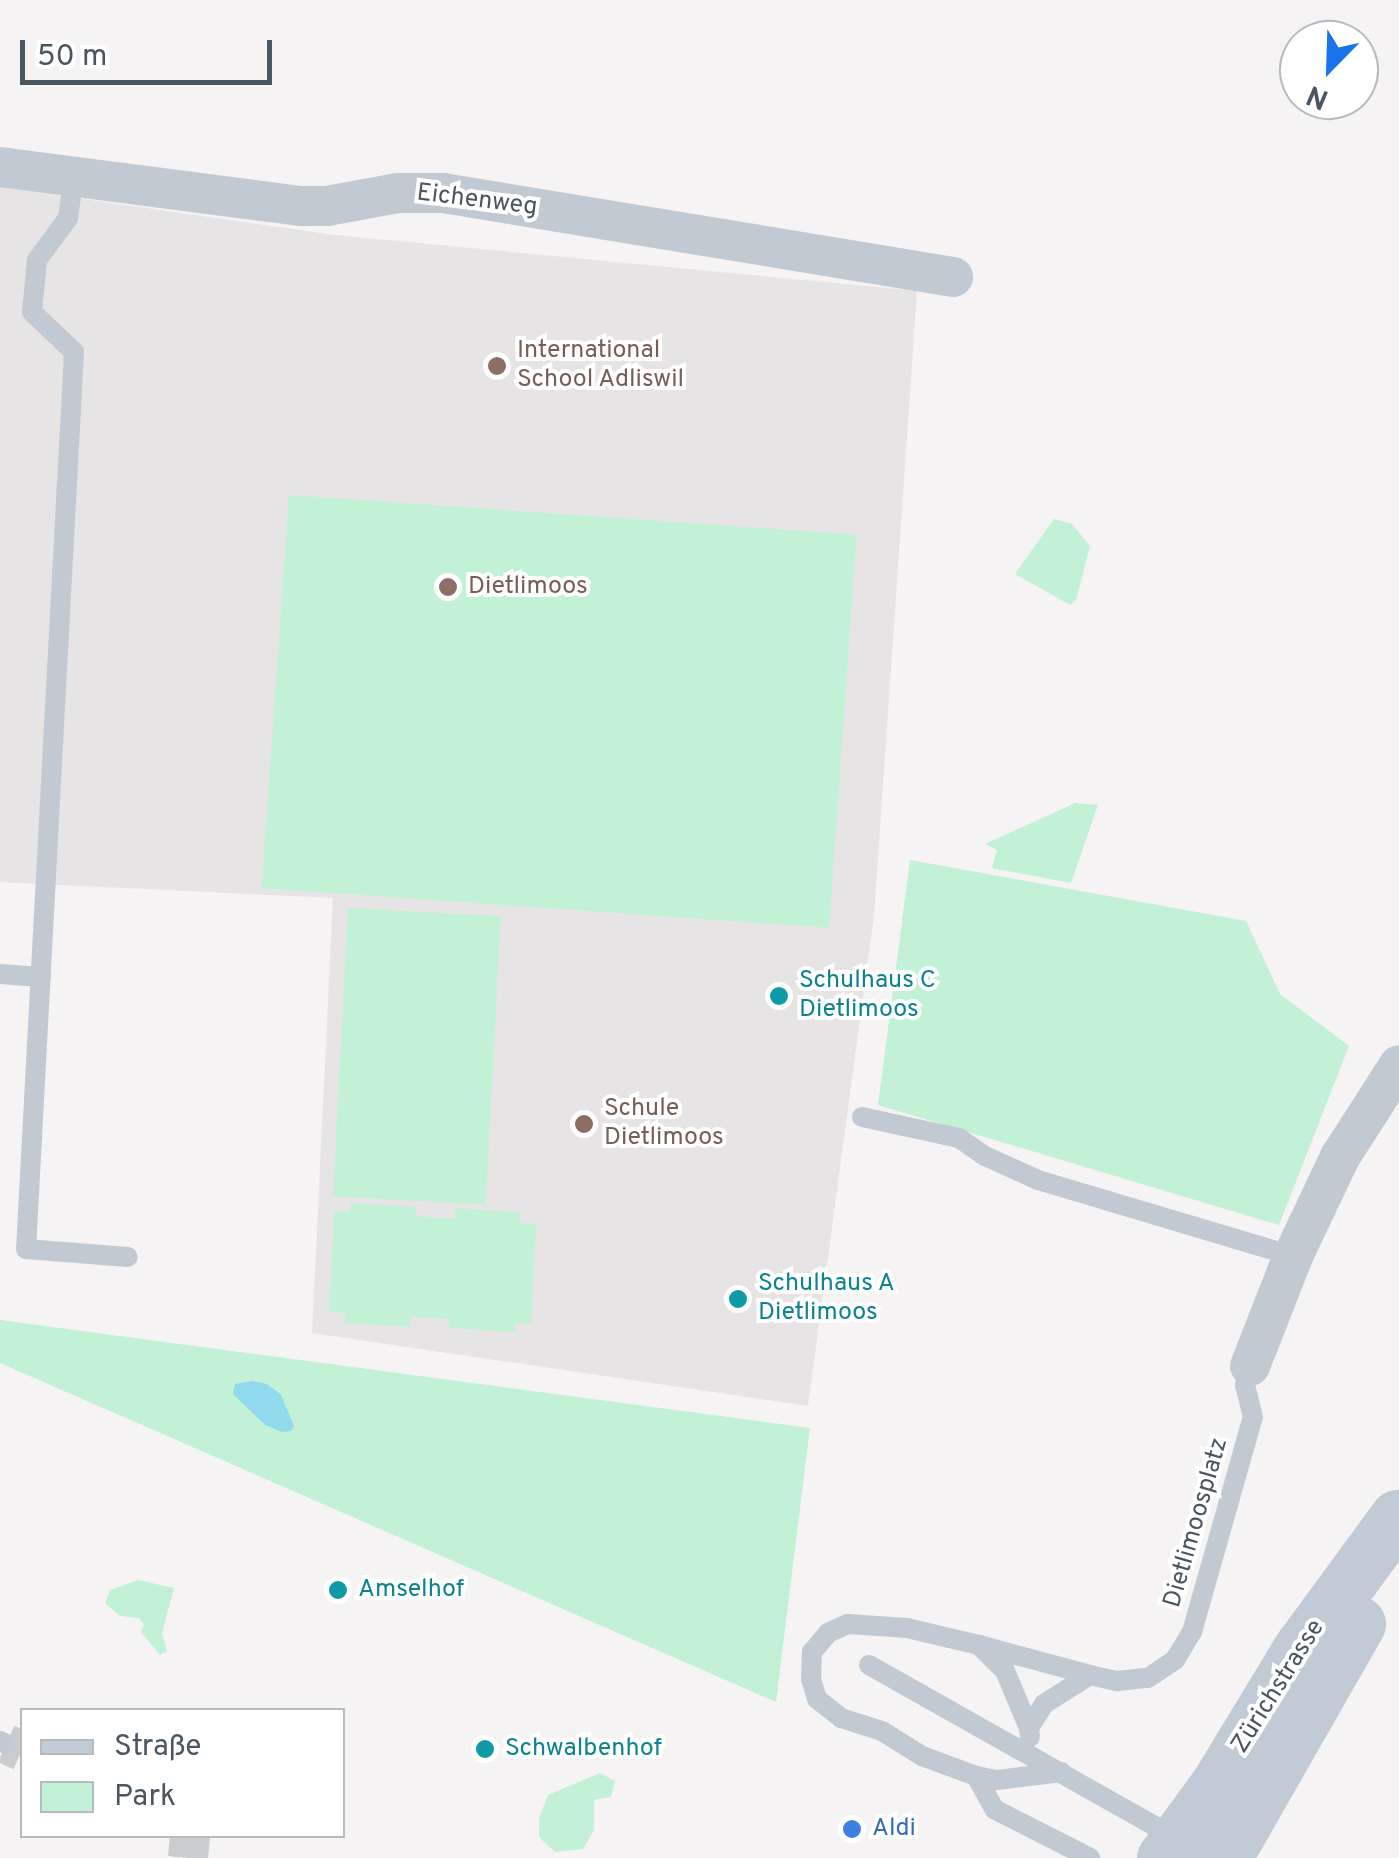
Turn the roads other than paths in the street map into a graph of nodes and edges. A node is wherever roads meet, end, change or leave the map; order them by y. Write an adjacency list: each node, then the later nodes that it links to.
1 (0, 167): 2 (street, Eichenweg)
2 (74, 174): 3 (street, Eichenweg); 5 (lane)
3 (953, 277)
4 (0, 974): 5 (lane)
5 (41, 977): 9 (lane)
6 (1399, 1065): 8 (street)
7 (862, 1118): 8 (lane)
8 (1293, 1256): 10 (street)
9 (128, 1257)
10 (1250, 1366): 14 (lane, Dietlimoosplatz)
11 (1398, 1516): 19 (main road, Zürichstrasse)
12 (978, 1645): 14 (lane, Dietlimoosplatz); 15 (lane); 18 (lane, Dietlimoosplatz)
13 (869, 1665): 16 (lane)
14 (1090, 1675): 15 (lane)
15 (1029, 1728): 16 (lane)
16 (1032, 1754): 17 (lane)
17 (1062, 1772): 18 (lane); 19 (lane)
18 (976, 1776): 20 (lane)
19 (1194, 1853)
20 (1090, 1858)

